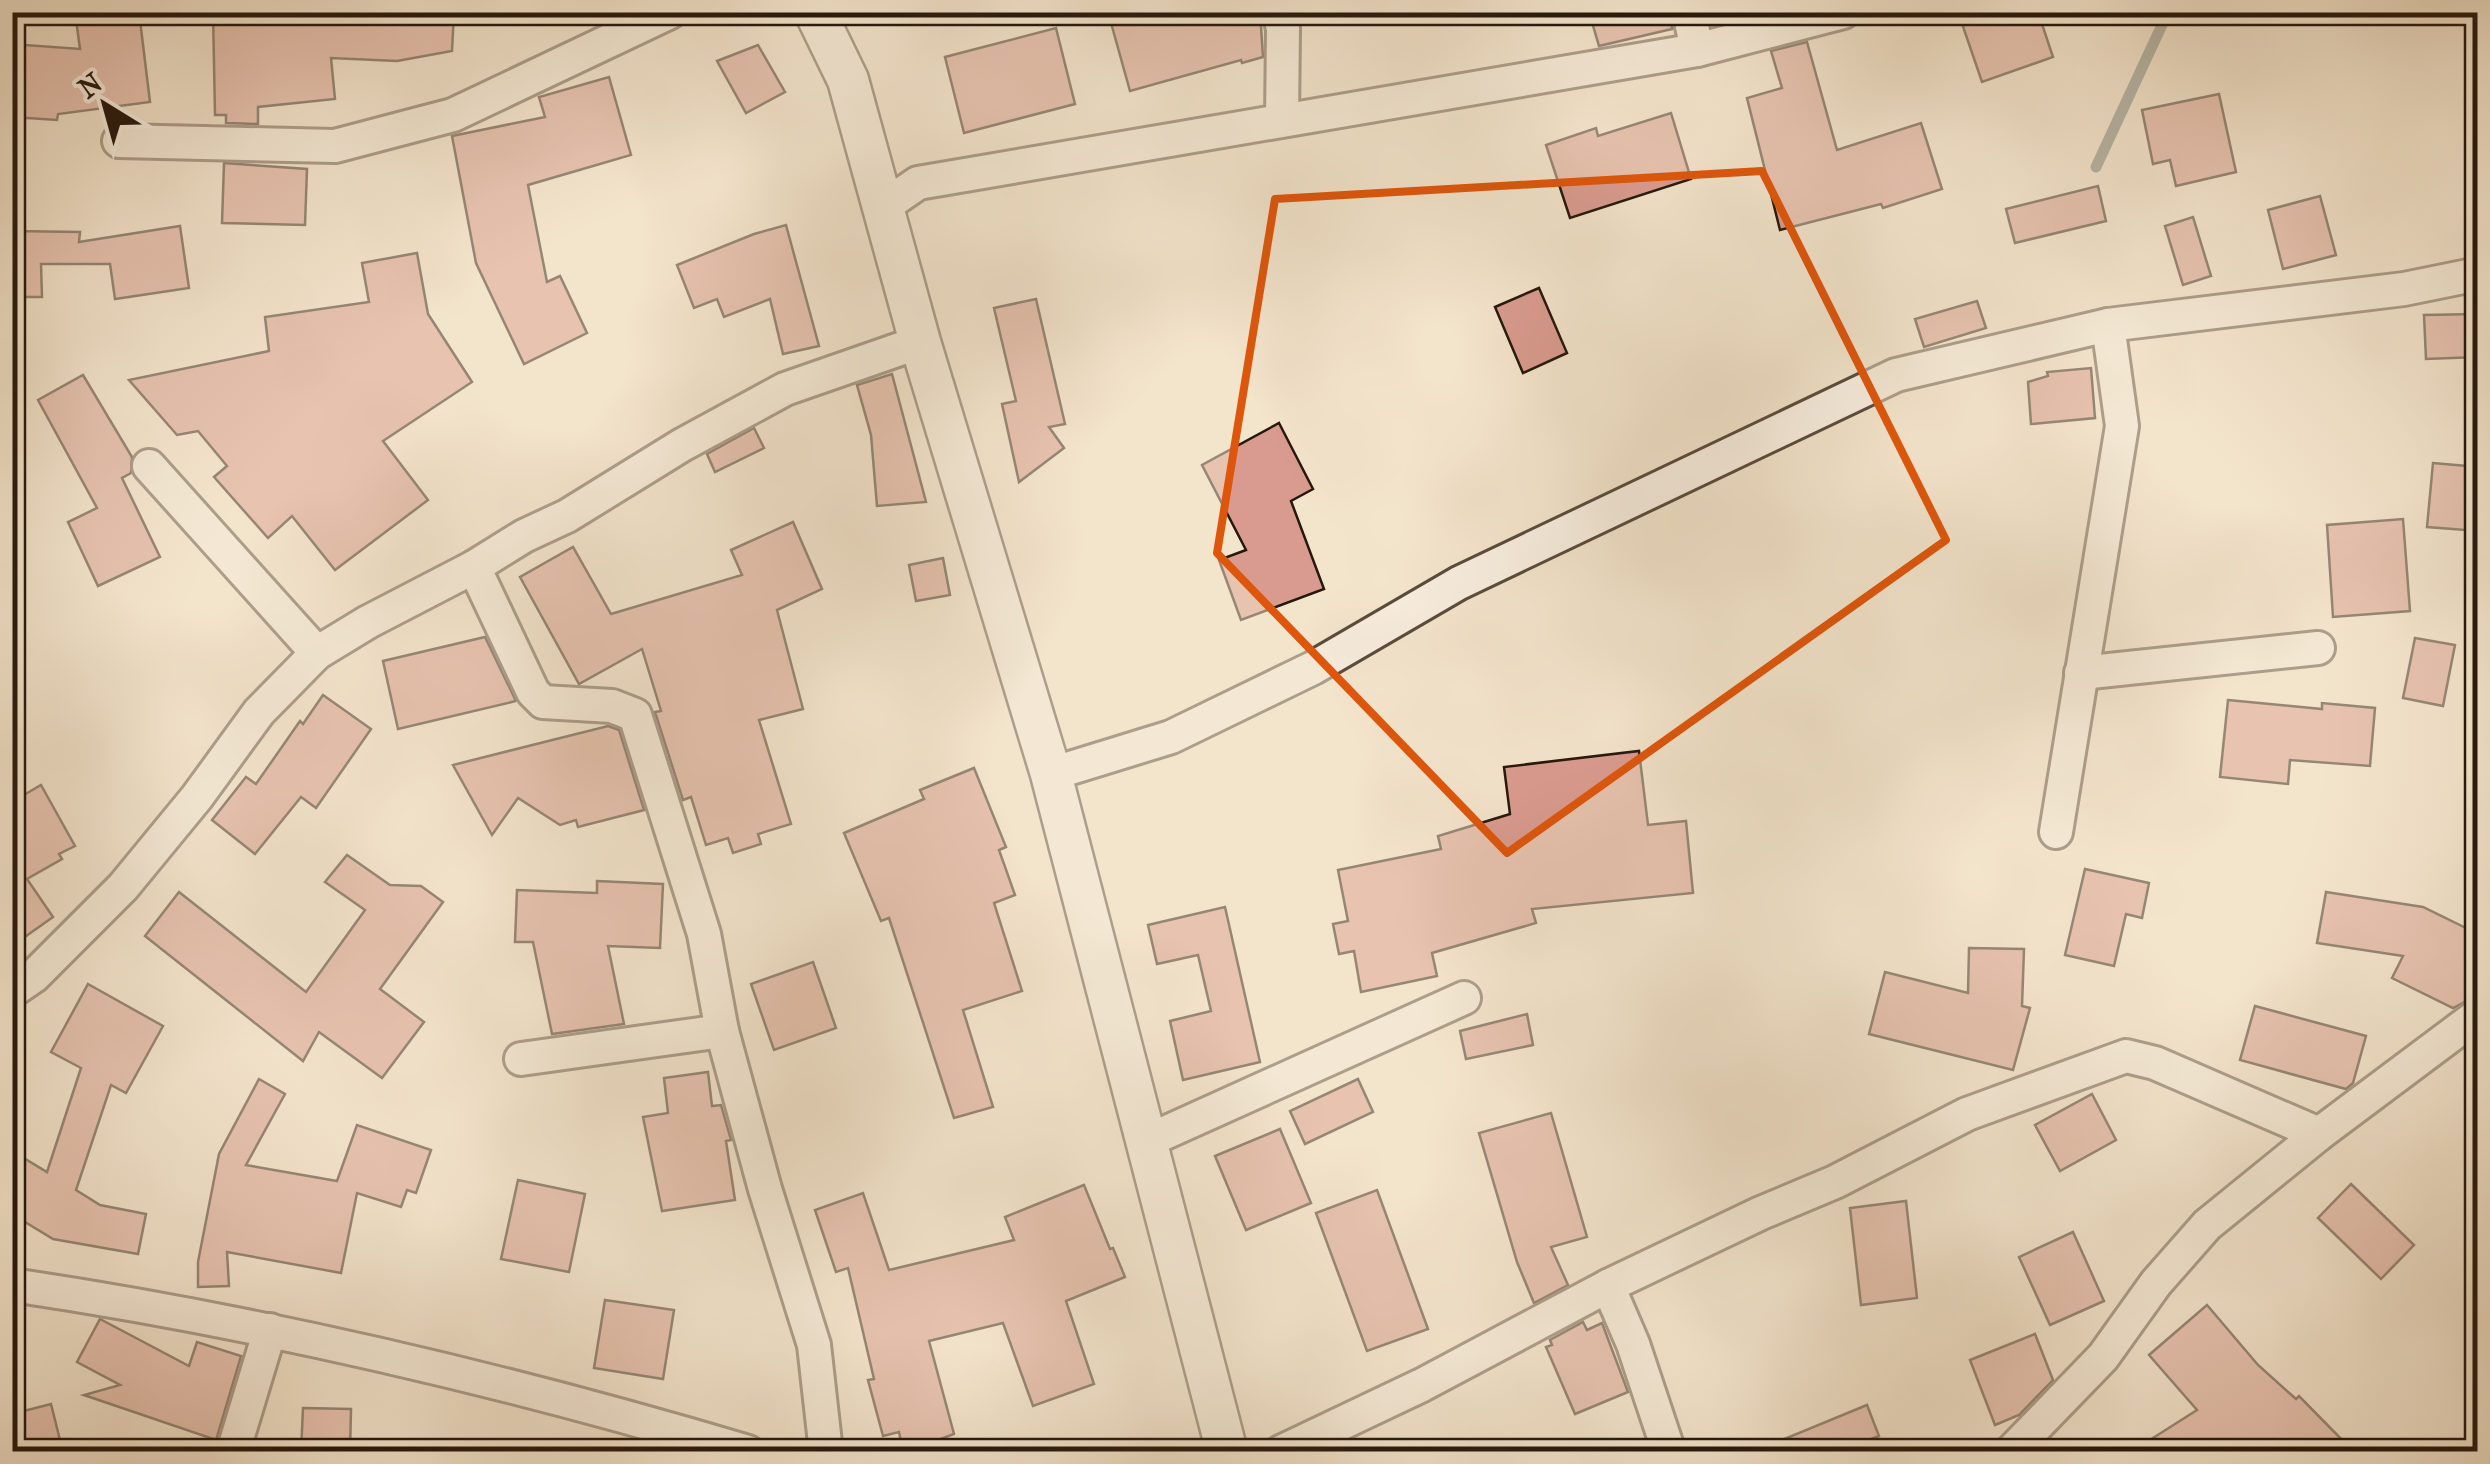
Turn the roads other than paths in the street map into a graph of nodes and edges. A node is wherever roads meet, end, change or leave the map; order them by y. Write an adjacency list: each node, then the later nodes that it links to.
1 (670, 12): 8 (street)
2 (815, 12): 9 (street)
3 (1278, 12): 7 (street)
4 (1689, 12): 6 (street)
5 (1843, 12): 6 (street)
6 (1697, 50): 7 (street)
7 (1282, 120): 9 (street)
8 (119, 140)
9 (883, 207): 12 (street)
10 (2478, 274): 11 (street)
11 (2108, 325): 17 (street); 18 (street)
12 (920, 342): 14 (street); 18 (street)
13 (149, 466): 16 (street)
14 (474, 567): 16 (street); 23 (street)
15 (2318, 648): 17 (street)
16 (317, 653): 20 (street)
17 (2082, 673): 19 (street)
18 (1052, 774): 26 (street)
19 (2056, 832)
20 (12, 991)
21 (1464, 998): 26 (street)
22 (2478, 1015): 25 (street)
23 (722, 1031): 24 (street); 33 (street)
24 (521, 1059)
25 (2319, 1134): 28 (street); 37 (street)
26 (1147, 1141): 34 (street)
27 (12, 1285): 29 (street)
28 (1608, 1286): 35 (street); 36 (street)
29 (270, 1330): 30 (street); 31 (street)
30 (650, 1438): 32 (street)
31 (232, 1452)
32 (748, 1452)
33 (826, 1452)
34 (1227, 1452)
35 (1281, 1452)
36 (1670, 1452)
37 (2011, 1452)

